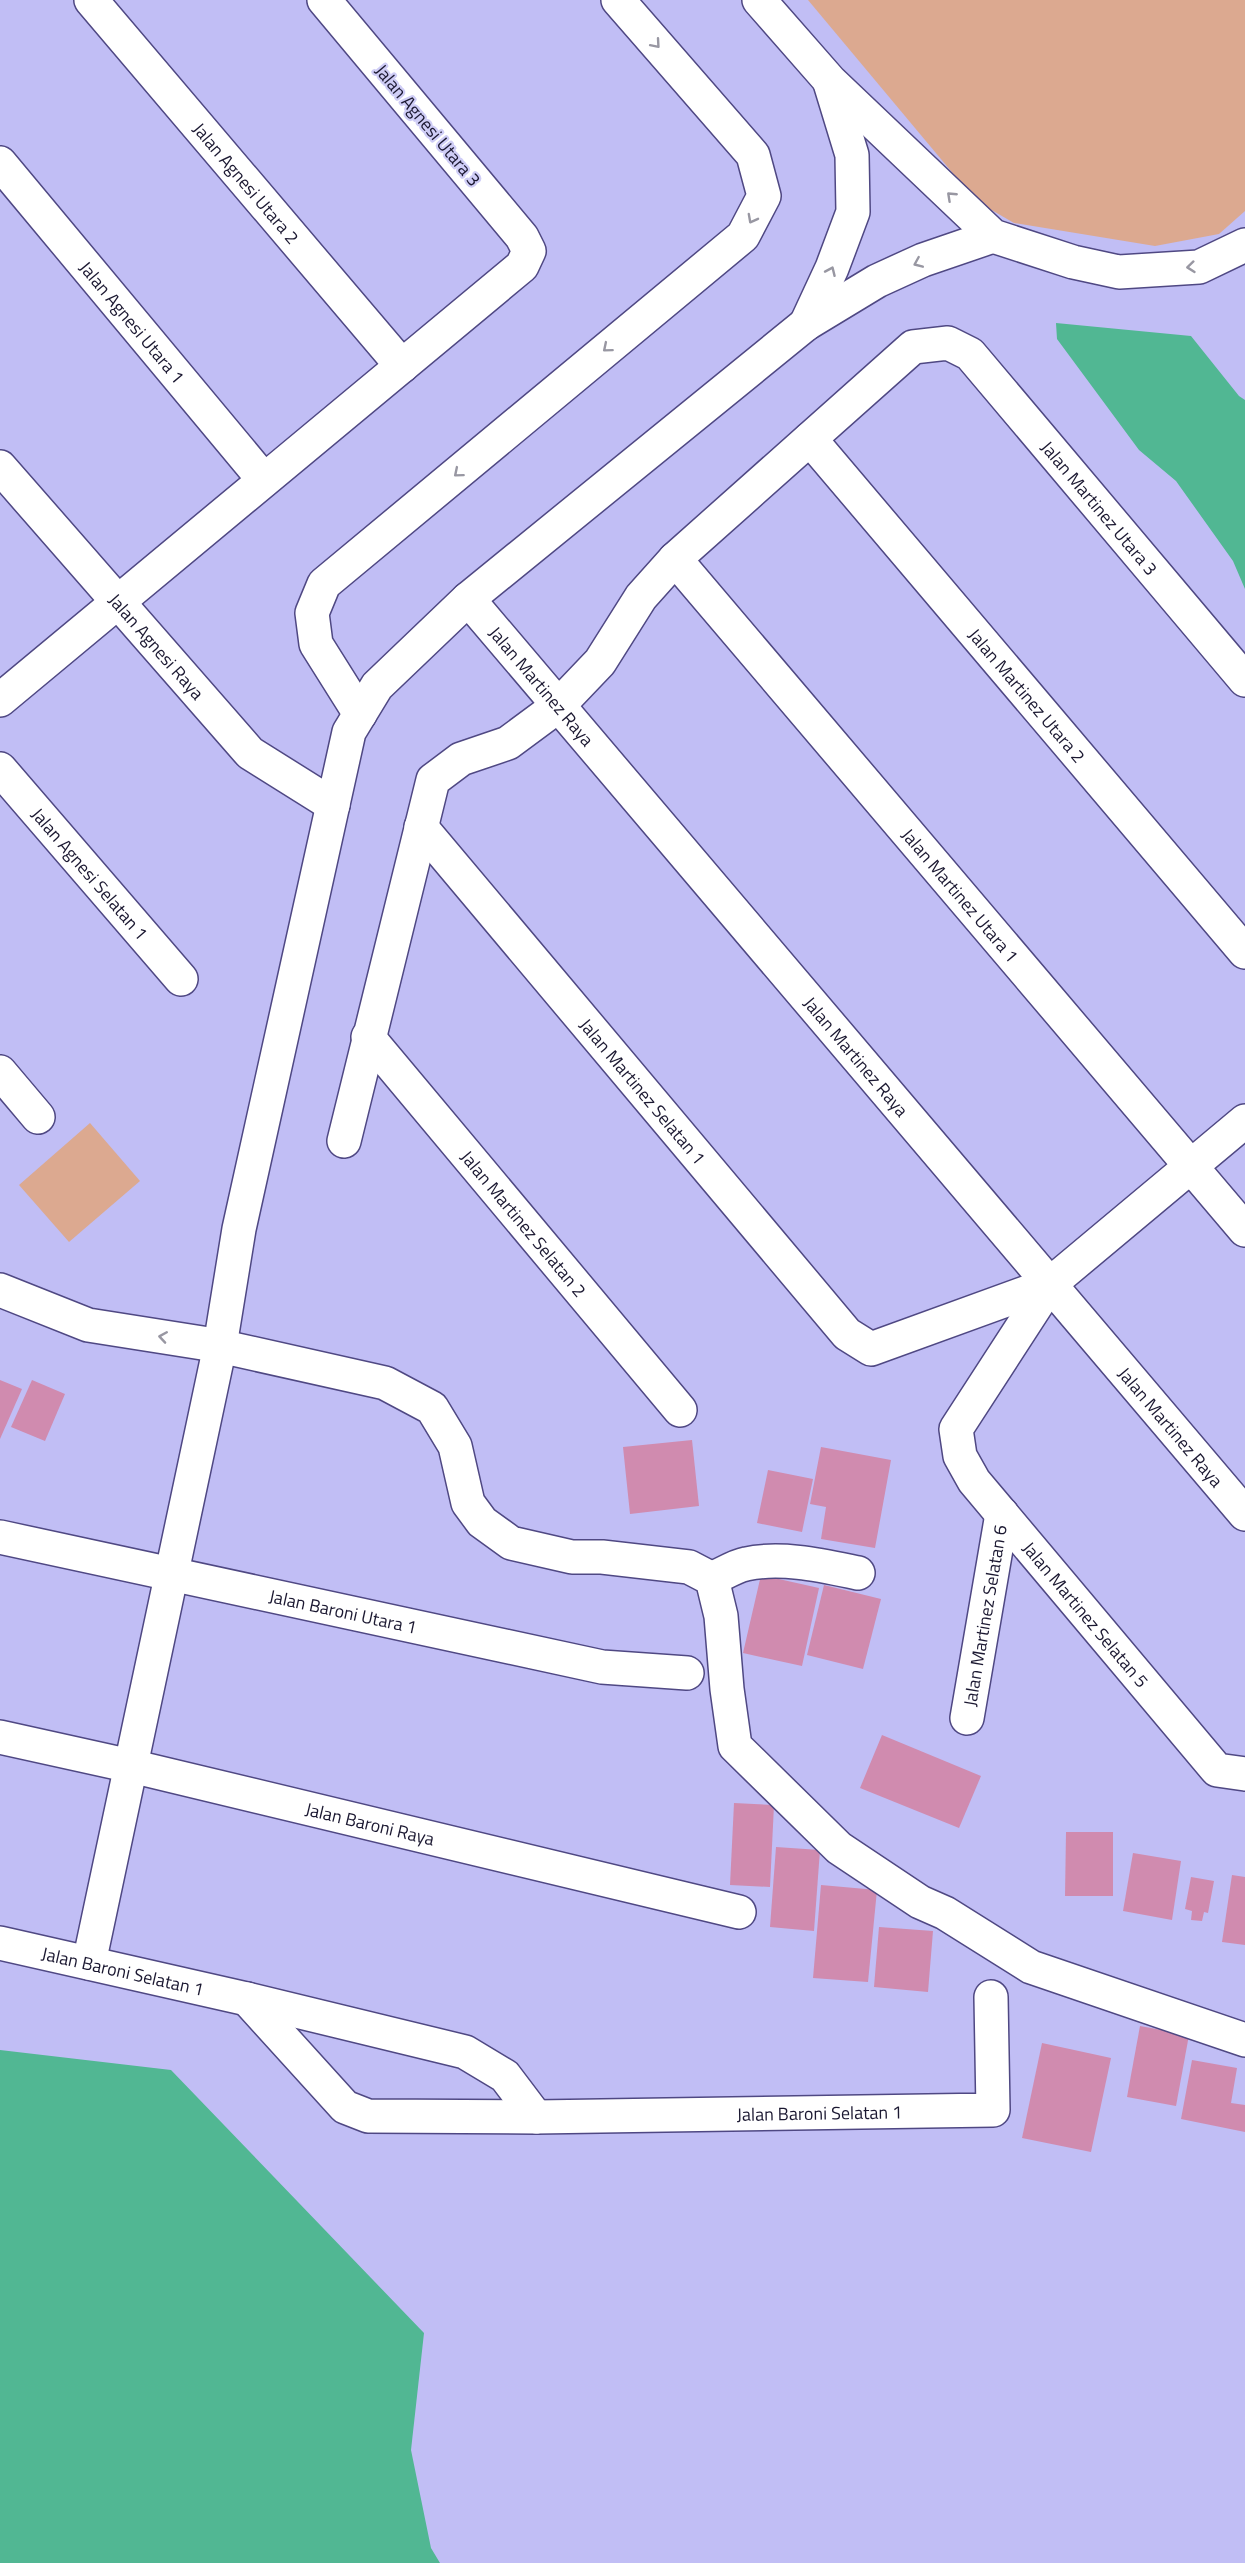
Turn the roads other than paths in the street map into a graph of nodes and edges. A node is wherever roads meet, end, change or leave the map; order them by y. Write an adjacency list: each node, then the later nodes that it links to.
1 (91, 0): 10 (street, Jalan Agnesi Utara 2)
2 (324, 0): 10 (street, Jalan Agnesi Utara 3)
3 (618, 0): 20 (street, one-way to 20)
4 (759, 0): 5 (street)
5 (830, 81): 7 (street, one-way to 5); 9 (street, one-way to 5)
6 (0, 163): 13 (street, Jalan Agnesi Utara 1)
7 (993, 236): 8 (street, one-way to 7); 9 (street, one-way to 9)
8 (1245, 245)
9 (806, 324): 15 (street)
10 (402, 366): 13 (street)
11 (810, 439): 14 (street); 17 (street, Jalan Martinez Utara 3); 24 (street, Jalan Martinez Utara 2)
12 (0, 467): 16 (street, Jalan Agnesi Raya)
13 (264, 480): 16 (street)
14 (675, 560): 19 (street); 31 (street, Jalan Martinez Utara 1)
15 (468, 599): 19 (street, Jalan Martinez Raya); 20 (street)
16 (118, 602): 18 (street); 22 (street, Jalan Agnesi Raya)
17 (1245, 680)
18 (0, 700)
19 (558, 706): 23 (street); 33 (street, Jalan Martinez Raya)
20 (360, 714): 22 (street)
21 (0, 769): 25 (street, Jalan Agnesi Selatan 1)
22 (333, 805): 35 (street)
23 (421, 827): 26 (street); 33 (street, Jalan Martinez Selatan 1)
24 (1245, 952)
25 (181, 979)
26 (369, 1037): 30 (street); 36 (street, Jalan Martinez Selatan 2)
27 (0, 1072): 28 (street)
28 (38, 1117)
29 (1245, 1121): 31 (street)
30 (345, 1141)
31 (1191, 1166): 32 (street, Jalan Martinez Utara 1); 33 (street)
32 (1245, 1230)
33 (1050, 1284): 37 (street, Jalan Martinez Selatan 5); 38 (street, Jalan Martinez Raya)
34 (0, 1290): 35 (street, one-way to 34)
35 (220, 1346): 41 (street); 42 (street)
36 (680, 1410)
37 (1002, 1514): 44 (street, Jalan Martinez Selatan 6); 47 (street, Jalan Martinez Selatan 5)
38 (1245, 1515)
39 (0, 1537): 41 (street, Jalan Baroni Utara 1)
40 (858, 1573): 42 (street)
41 (172, 1574): 43 (street, Jalan Baroni Utara 1); 46 (street)
42 (712, 1579): 53 (street)
43 (687, 1673)
44 (967, 1718)
45 (0, 1737): 46 (street, Jalan Baroni Raya)
46 (131, 1766): 48 (street, Jalan Baroni Raya); 50 (street)
47 (1245, 1774)
48 (739, 1912)
49 (0, 1943): 50 (street, Jalan Baroni Selatan 1)
50 (89, 1963): 52 (street, Jalan Baroni Selatan 1)
51 (991, 1997): 54 (street, Jalan Baroni Selatan 1)
52 (247, 1999): 54 (street, Jalan Baroni Selatan 1); 54 (street, Jalan Baroni Selatan 1)
53 (1245, 2040)
54 (536, 2117)

